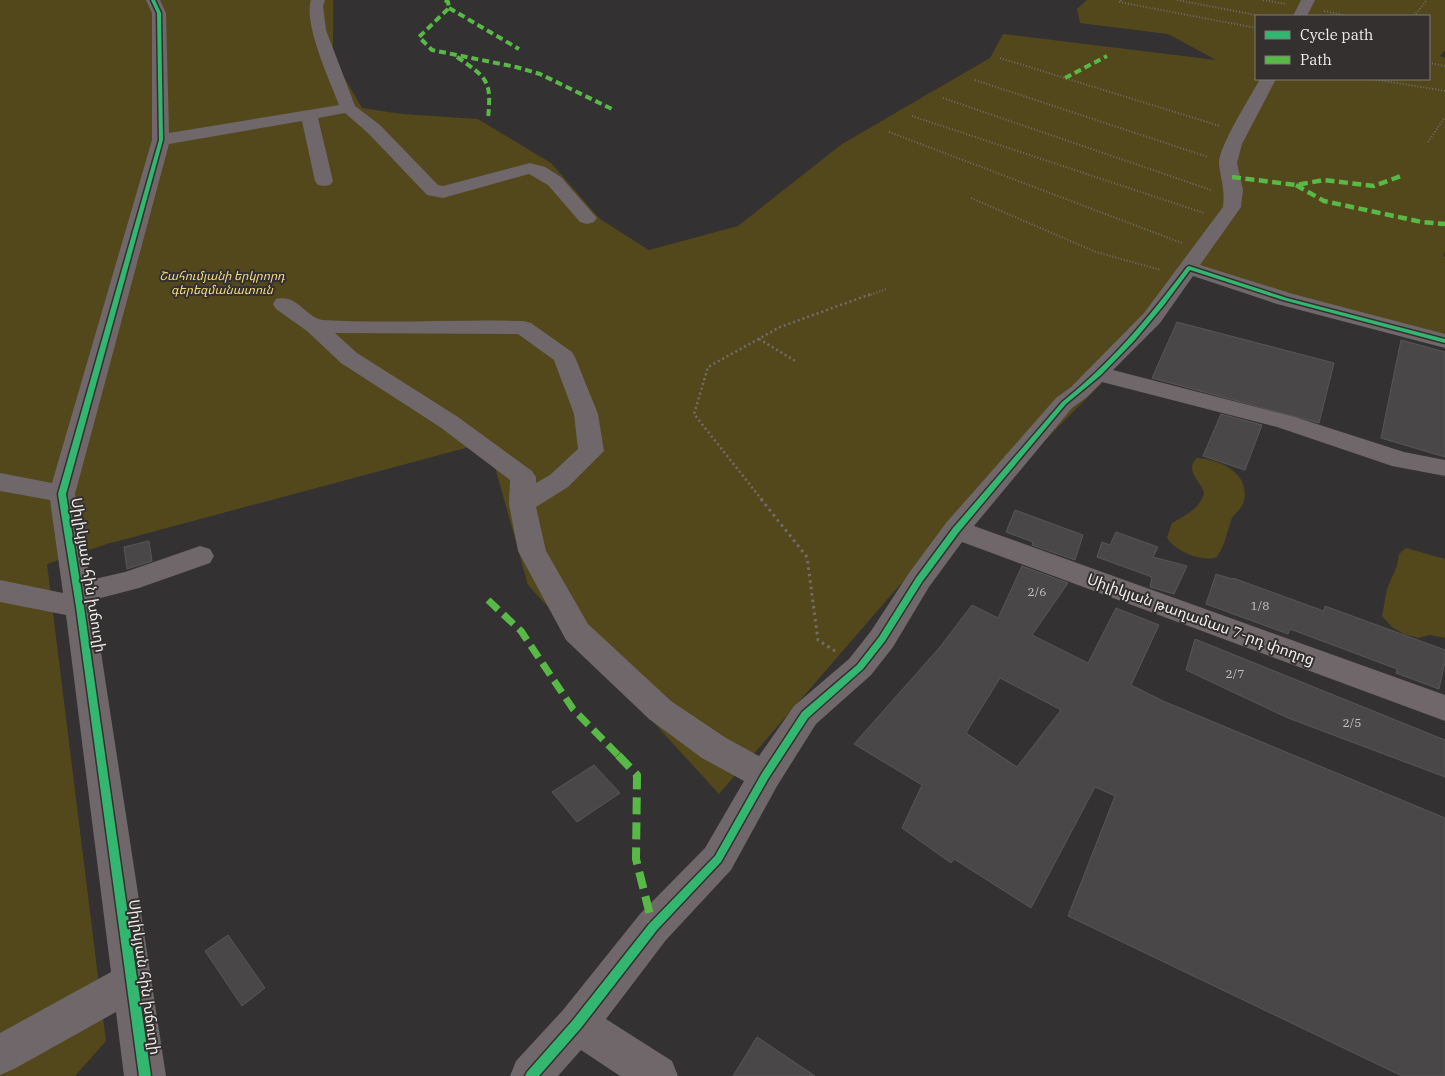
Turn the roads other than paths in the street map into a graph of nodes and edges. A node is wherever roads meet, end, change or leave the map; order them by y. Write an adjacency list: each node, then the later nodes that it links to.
1 (153, 0): 6 (street, Սիլիկյան հին խճուղի)
2 (318, 0): 4 (street)
3 (1267, 80): 9 (street)
4 (348, 108): 5 (street); 8 (street)
5 (309, 114): 6 (street); 7 (street)
6 (161, 140): 16 (street, Սիլիկյան հին խճուղի)
7 (324, 181)
8 (587, 218)
9 (1191, 265): 12 (street); 13 (street)
10 (284, 304): 11 (street)
11 (315, 326): 17 (street); 17 (street)
12 (1445, 341)
13 (1098, 373): 14 (street); 18 (street)
14 (1445, 468)
15 (0, 482): 16 (street)
16 (62, 494): 21 (street, Սիլիկյան հին խճուղի)
17 (522, 504): 23 (street)
18 (956, 530): 22 (street, Սիլիկյան թաղամաս 7-րդ փողոց); 23 (street)
19 (200, 556): 21 (street)
20 (0, 591): 21 (street)
21 (79, 600): 24 (street, Սիլիկյան հին խճուղի)
22 (1445, 708)
23 (765, 776): 25 (street)
24 (133, 981): 26 (street); 27 (street, Սիլիկյան հին խճուղի)
25 (577, 1024): 28 (street); 29 (street)
26 (0, 1055)
27 (145, 1076)
28 (531, 1076)
29 (656, 1076)

